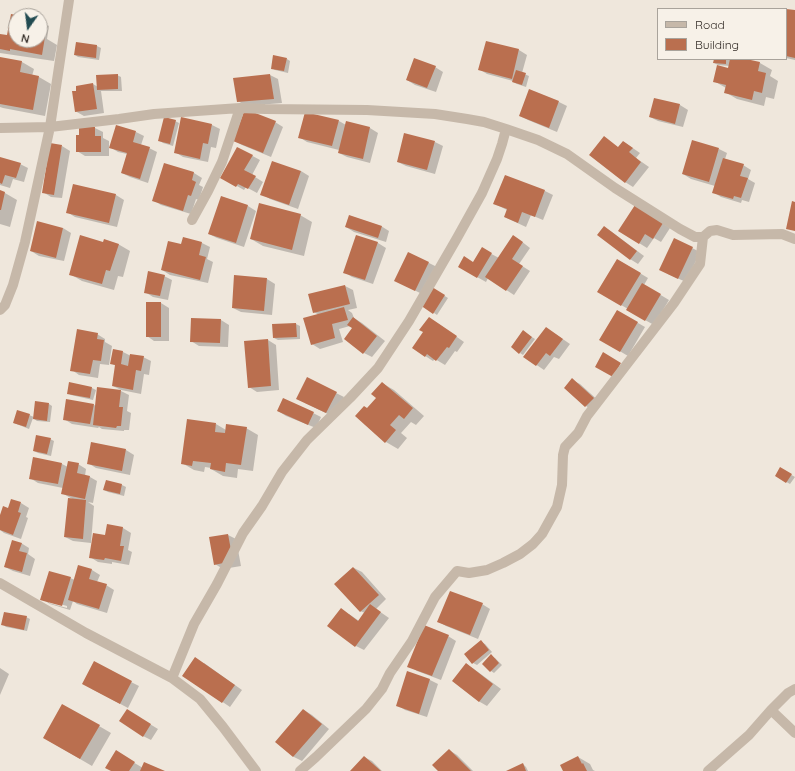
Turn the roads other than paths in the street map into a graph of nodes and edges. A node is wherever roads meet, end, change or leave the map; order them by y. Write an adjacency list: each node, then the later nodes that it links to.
1 (69, 0): 3 (street)
2 (240, 108): 3 (street); 5 (street); 6 (street)
3 (50, 127): 4 (street); 9 (street)
4 (0, 128)
5 (506, 128): 7 (street); 11 (street)
6 (192, 220)
7 (703, 237): 8 (street); 16 (street)
8 (795, 239)
9 (0, 310)
10 (0, 583): 11 (street)
11 (172, 678): 15 (street)
12 (795, 689): 13 (street)
13 (771, 710): 14 (street); 17 (street)
14 (795, 733)
15 (256, 771)
16 (300, 771)
17 (708, 771)

